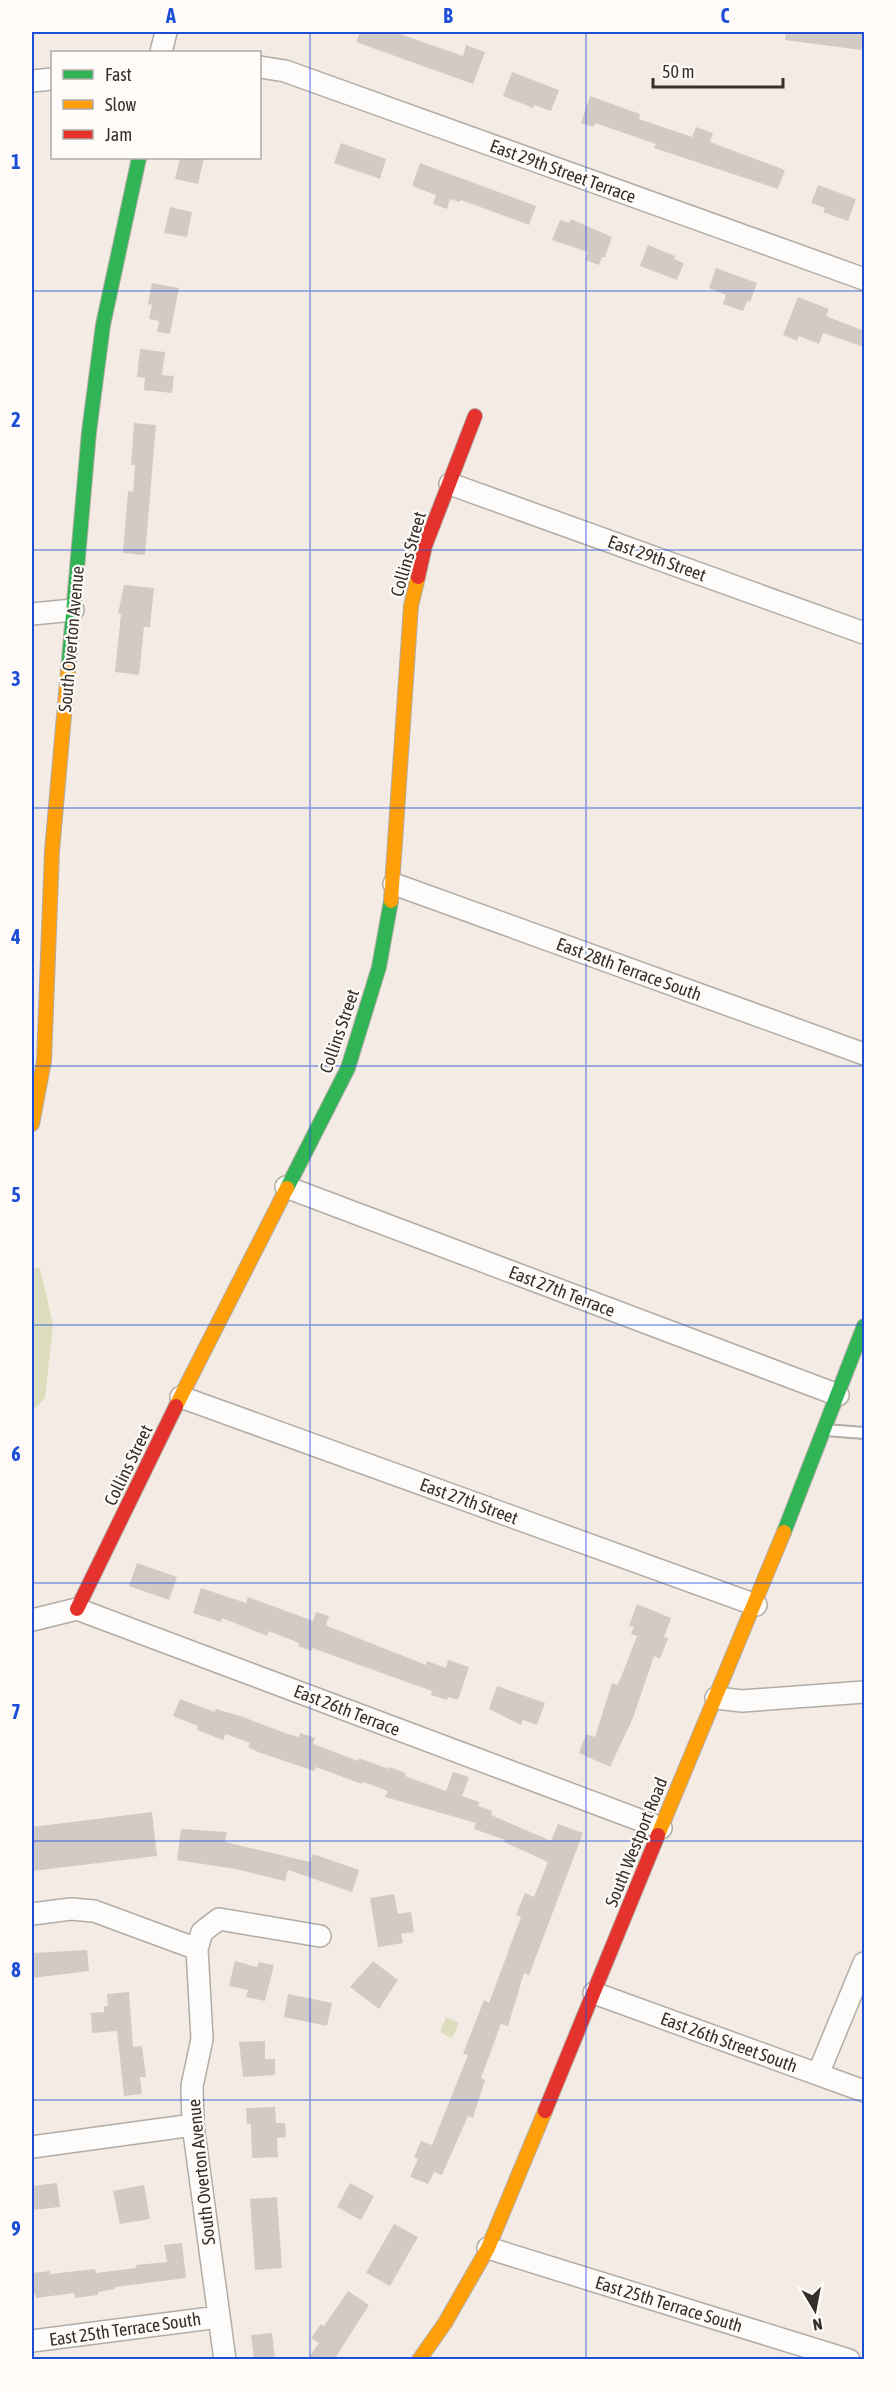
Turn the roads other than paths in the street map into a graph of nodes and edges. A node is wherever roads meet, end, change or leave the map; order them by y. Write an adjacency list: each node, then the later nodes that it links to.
1 (166, 32): 2 (street)
2 (161, 51)
3 (261, 67): 7 (street, East 29th Street Terrace)
4 (51, 79): 5 (street)
5 (32, 81)
6 (139, 159): 10 (street, South Overton Avenue)
7 (864, 279)
8 (475, 416): 9 (street, Collins Street)
9 (450, 484): 12 (street, East 29th Street); 13 (street, Collins Street)
10 (73, 610): 11 (street); 15 (street, South Overton Avenue)
11 (32, 614)
12 (864, 633)
13 (394, 884): 14 (street, East 28th Terrace South); 16 (street, Collins Street)
14 (864, 1054)
15 (32, 1124)
16 (286, 1187): 19 (street, East 27th Terrace); 20 (street, Collins Street)
17 (864, 1326): 18 (street, South Westport Road)
18 (860, 1348): 19 (street, South Westport Road)
19 (838, 1395): 21 (street, South Westport Road)
20 (181, 1397): 23 (street, East 27th Street); 24 (street, Collins Street)
21 (825, 1430): 22 (lane); 23 (street, South Westport Road)
22 (864, 1433)
23 (756, 1605): 27 (street, South Westport Road)
24 (77, 1609): 25 (street); 28 (street, East 26th Terrace)
25 (32, 1620)
26 (864, 1692): 27 (street)
27 (716, 1698): 28 (street, South Westport Road)
28 (661, 1828): 33 (street, South Westport Road)
29 (32, 1914): 31 (street)
30 (320, 1935): 31 (street)
31 (197, 1949): 36 (street, South Overton Avenue)
32 (864, 1963): 34 (street)
33 (594, 1993): 34 (street, East 26th Street South); 38 (street, South Westport Road)
34 (818, 2074): 35 (street, East 26th Street South)
35 (864, 2091)
36 (193, 2125): 37 (street); 39 (street, South Overton Avenue)
37 (32, 2147)
38 (488, 2248): 42 (street, South Westport Road); 43 (street, East 25th Terrace South)
39 (219, 2317): 40 (street, East 25th Terrace South); 41 (street, South Overton Avenue)
40 (32, 2342)
41 (225, 2360)
42 (419, 2360)
43 (849, 2360)

